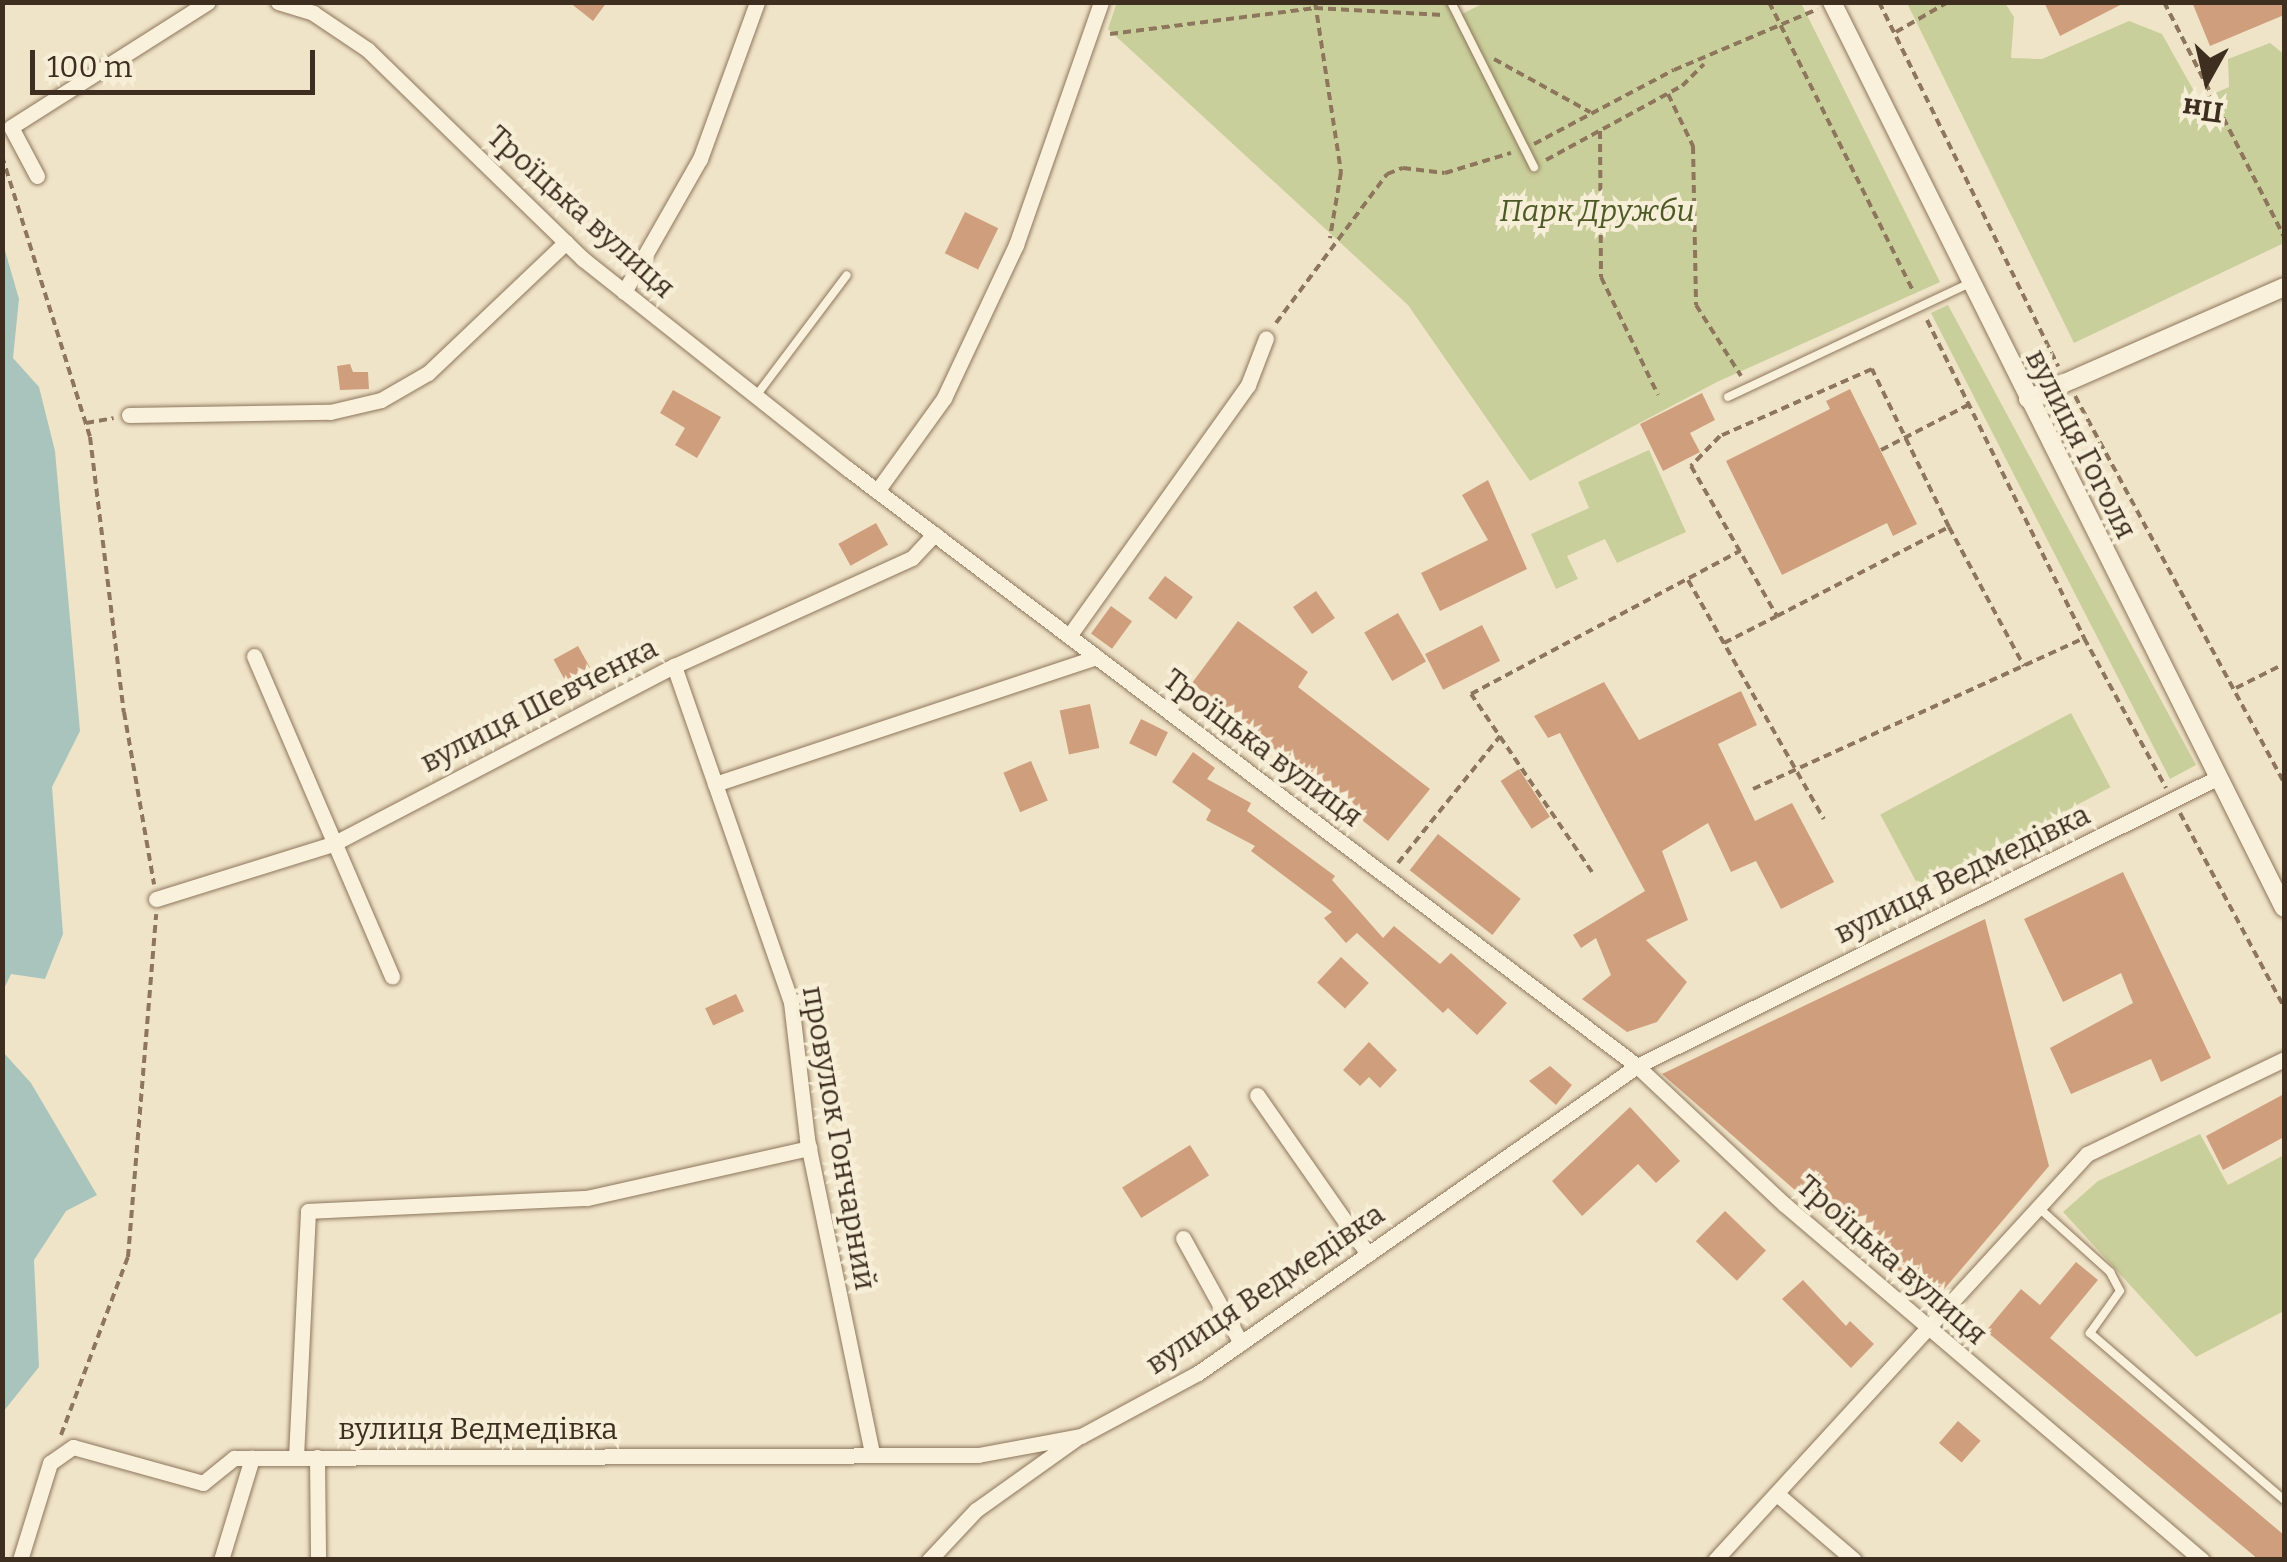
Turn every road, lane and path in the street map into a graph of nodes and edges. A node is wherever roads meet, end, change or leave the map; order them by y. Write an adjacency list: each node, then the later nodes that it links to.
1 (208, 2): 23 (street)
2 (278, 2): 25 (street, Троїцька вулиця)
3 (757, 2): 30 (street)
4 (1102, 2): 14 (street)
5 (1450, 2): 11 (lane)
6 (1769, 2): 12 (path)
7 (1832, 2): 12 (path); 28 (street, вулиця Гоголя)
8 (1948, 2): 13 (path)
9 (2164, 2): 24 (path)
10 (1315, 5): 11 (path); 14 (path); 26 (path)
11 (1458, 16): 15 (lane)
12 (1781, 26): 16 (path); 31 (path)
13 (1894, 32)
14 (1090, 34): 43 (street)
15 (1479, 56): 18 (path); 20 (lane)
16 (1707, 61): 17 (path); 18 (path)
17 (1668, 94): 19 (path); 33 (path)
18 (1591, 113): 20 (path)
19 (1600, 131): 22 (path); 34 (path)
20 (1524, 150): 22 (lane); 26 (path)
21 (2, 156): 40 (path)
22 (1534, 167)
23 (37, 176)
24 (2284, 237)
25 (566, 242): 30 (street, Троїцька вулиця); 39 (street)
26 (1329, 243): 32 (path)
27 (847, 274): 35 (lane)
28 (1970, 282): 31 (lane); 37 (street, вулиця Гоголя)
29 (2284, 288): 37 (street)
30 (624, 292): 35 (street, Троїцька вулиця)
31 (1918, 304): 33 (lane); 38 (path)
32 (1266, 338): 49 (street)
33 (1748, 388): 36 (lane)
34 (1658, 395)
35 (756, 396): 43 (street, Троїцька вулиця)
36 (1728, 397)
37 (2028, 399): 60 (street, вулиця Гоголя)
38 (1968, 404): 41 (path); 50 (path)
39 (128, 416): 40 (path)
40 (86, 423): 68 (path)
41 (1906, 437): 42 (path); 44 (path); 46 (path)
42 (1881, 450)
43 (877, 491): 45 (street, Троїцька вулиця)
44 (1949, 527): 48 (path); 56 (path)
45 (934, 534): 49 (street, Троїцька вулиця); 55 (street, вулиця Шевченка)
46 (1740, 551): 47 (path); 48 (path)
47 (1687, 578): 51 (path); 58 (path)
48 (1777, 616): 51 (path)
49 (1069, 636): 53 (street, Троїцька вулиця)
50 (2084, 638): 56 (path); 63 (path)
51 (1724, 644): 59 (path)
52 (254, 656): 65 (street)
53 (1096, 657): 61 (street); 73 (street, Троїцька вулиця)
54 (2284, 664): 57 (path)
55 (674, 666): 61 (street, провулок Гончарний); 65 (street, вулиця Шевченка)
56 (2024, 666): 59 (path)
57 (2236, 688)
58 (1500, 736): 66 (path); 67 (path)
59 (1796, 771): 62 (path); 64 (path)
60 (2219, 777): 63 (street, вулиця Ведмедівка); 69 (street, вулиця Гоголя)
61 (716, 784): 75 (street, провулок Гончарний)
62 (1753, 789)
63 (2173, 800): 71 (path); 73 (street, вулиця Ведмедівка)
64 (1824, 819)
65 (333, 844): 68 (street, вулиця Шевченка); 70 (street)
66 (1398, 863)
67 (1592, 872)
68 (156, 899): 86 (path)
69 (2284, 908)
70 (392, 977)
71 (2284, 1008)
72 (2284, 1059): 76 (street)
73 (1637, 1066): 78 (street, вулиця Ведмедівка); 79 (street, Троїцька вулиця)
74 (1258, 1096): 78 (street)
75 (809, 1148): 82 (street, провулок Гончарний); 83 (street)
76 (2039, 1208): 79 (street); 88 (lane)
77 (1183, 1238): 80 (street)
78 (1368, 1254): 80 (street, вулиця Ведмедівка)
79 (1931, 1330): 87 (street); 95 (street, Троїцька вулиця)
80 (1241, 1343): 81 (street, вулиця Ведмедівка)
81 (1080, 1436): 82 (street, вулиця Ведмедівка); 89 (street)
82 (872, 1454): 84 (street, вулиця Ведмедівка)
83 (296, 1457): 84 (street, вулиця Ведмедівка); 85 (street, вулиця Ведмедівка)
84 (317, 1457): 92 (street)
85 (252, 1458): 86 (street, вулиця Ведмедівка); 91 (street)
86 (50, 1463): 90 (street)
87 (1777, 1494): 93 (street); 94 (street)
88 (2284, 1500)
89 (933, 1558)
90 (20, 1560)
91 (221, 1560)
92 (318, 1560)
93 (1715, 1560)
94 (1854, 1560)
95 (2202, 1560)

